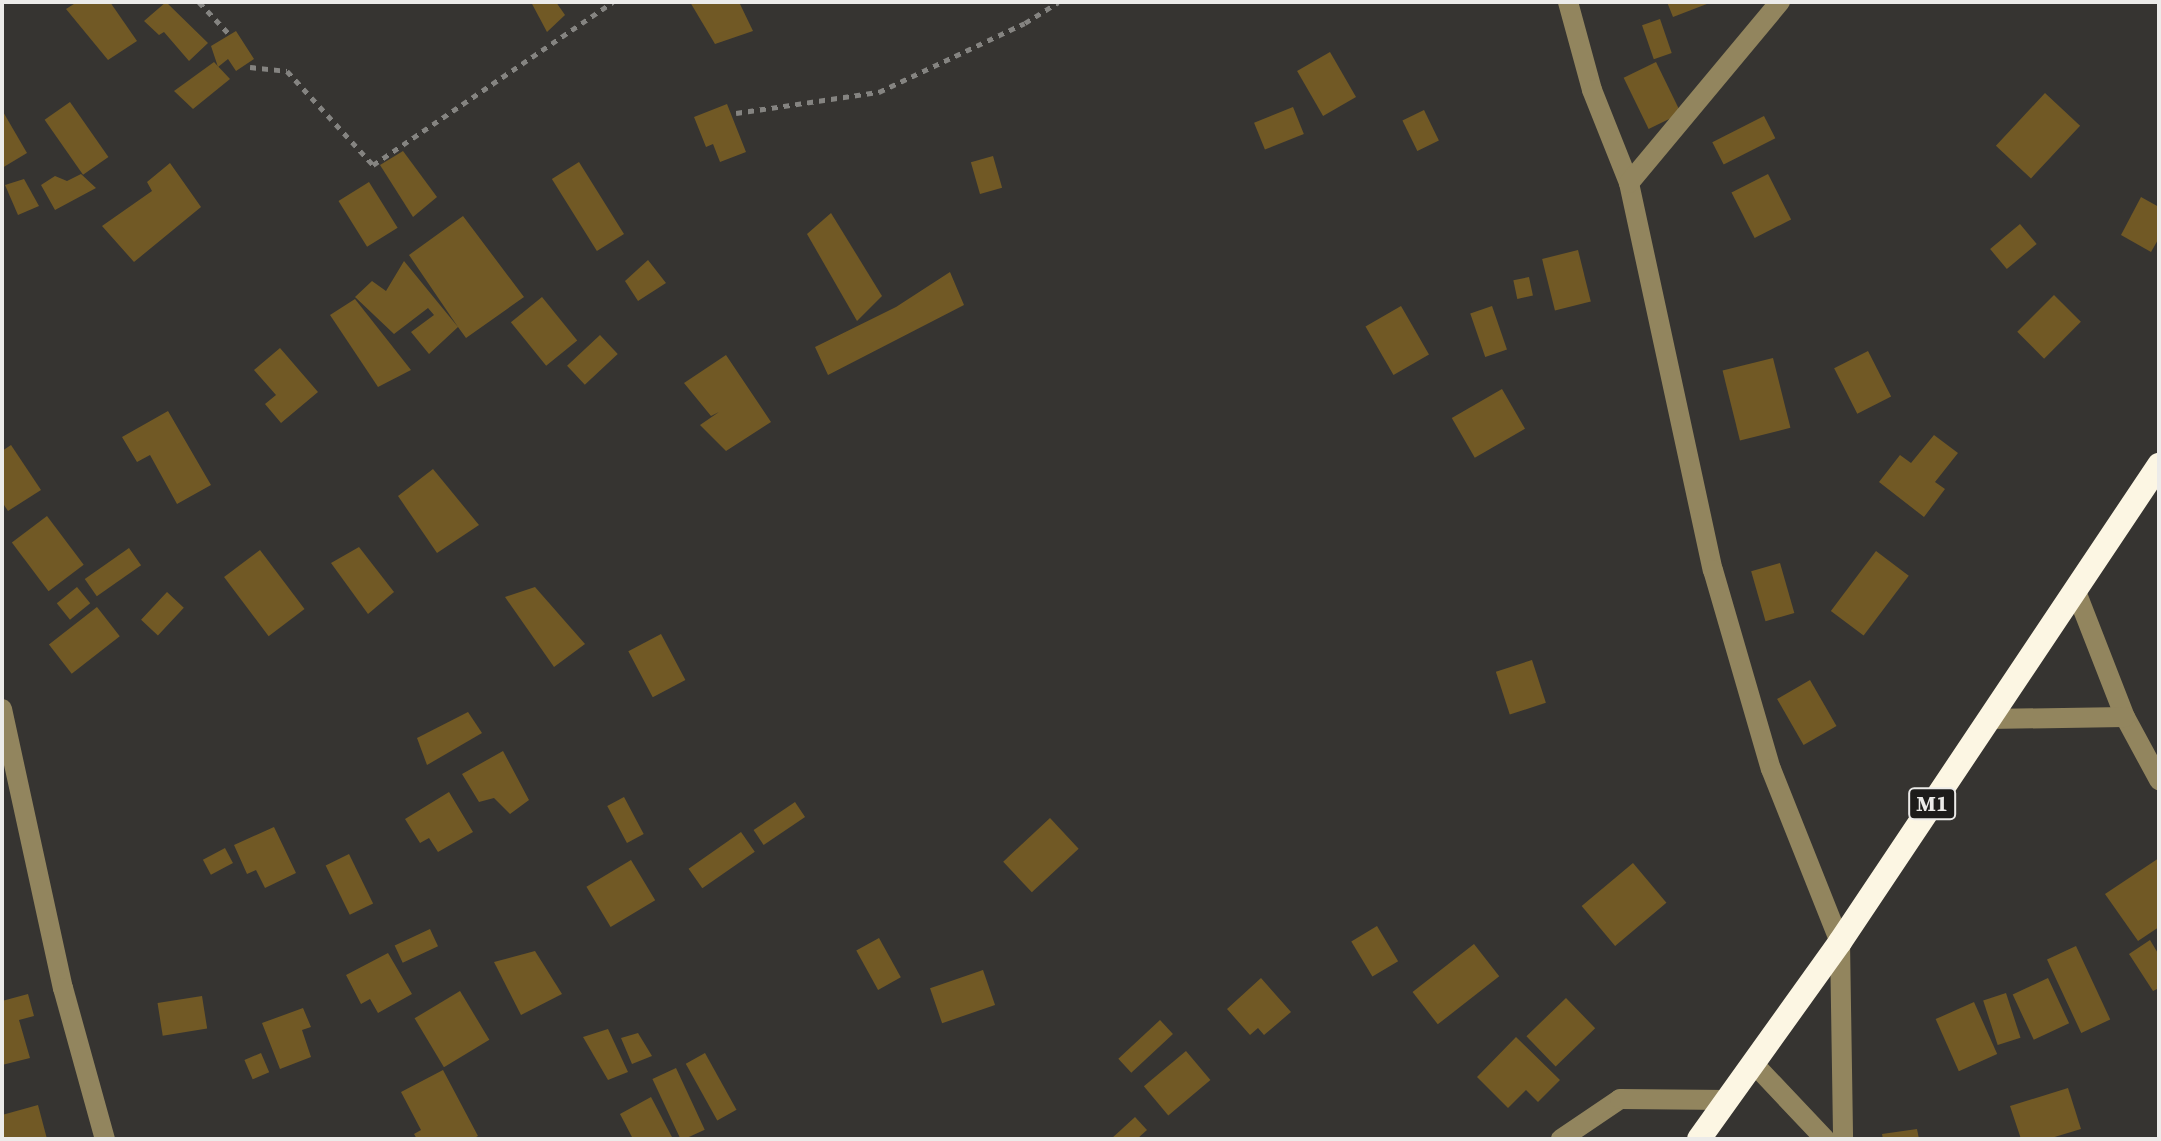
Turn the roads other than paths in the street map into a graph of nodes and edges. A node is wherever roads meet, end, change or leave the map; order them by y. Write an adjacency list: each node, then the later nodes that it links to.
1 (1568, 2): 3 (street)
2 (1780, 2): 3 (street)
3 (1629, 183): 10 (street)
4 (2159, 465): 5 (highway, M1)
5 (2075, 589): 7 (street); 8 (highway, M1)
6 (2, 709): 13 (street)
7 (2125, 717): 8 (street); 9 (street)
8 (1988, 719): 10 (highway, M1)
9 (2159, 780)
10 (1840, 942): 11 (highway, M1); 17 (street)
11 (1755, 1065): 12 (highway, M1); 16 (street)
12 (1728, 1100): 14 (street); 15 (highway, M1)
13 (105, 1139)
14 (1561, 1139)
15 (1699, 1139)
16 (1825, 1139)
17 (1843, 1139)

